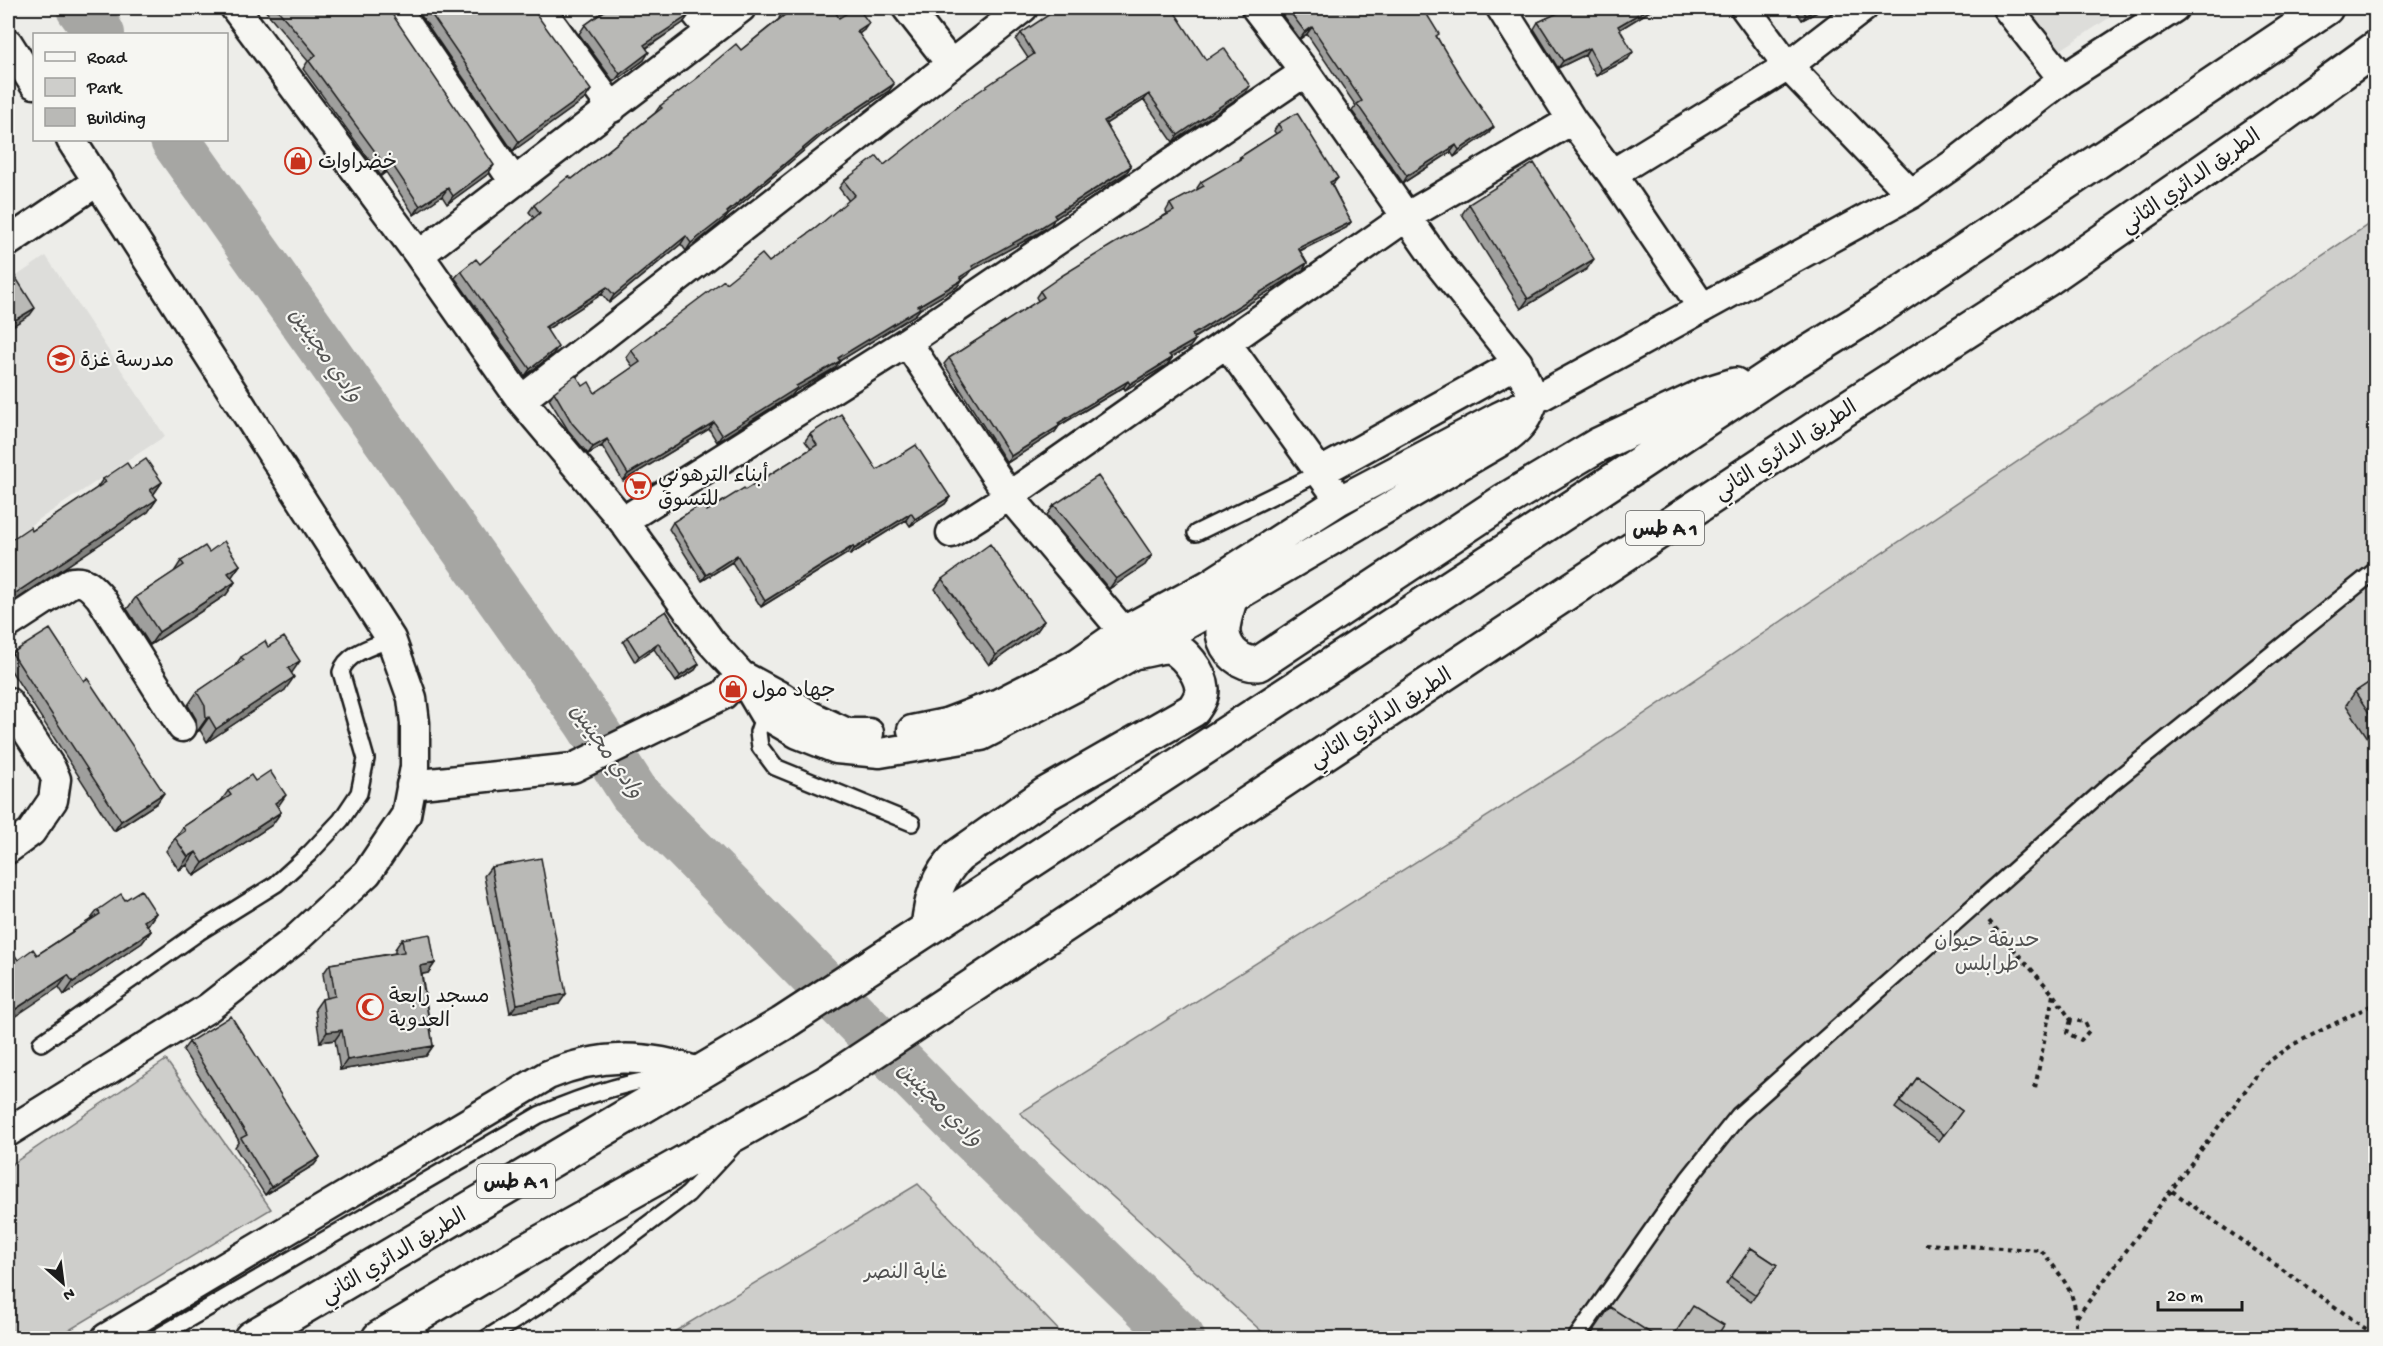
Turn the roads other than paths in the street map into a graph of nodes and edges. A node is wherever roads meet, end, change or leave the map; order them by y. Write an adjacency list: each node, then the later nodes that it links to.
1 (236, 8): 32 (street)
2 (396, 8): 28 (street)
3 (540, 8): 23 (street)
4 (692, 8): 15 (street)
5 (741, 8): 15 (street)
6 (907, 8): 18 (street)
7 (1023, 8): 18 (street)
8 (1256, 8): 20 (street)
9 (1501, 8): 24 (street)
10 (1745, 8): 19 (street)
11 (1863, 8): 19 (street)
12 (2007, 8): 21 (street)
13 (2326, 8): 37 (highway)
14 (2156, 12): 21 (street)
15 (711, 31): 23 (street)
16 (8, 43): 22 (street)
17 (2376, 48): 61 (highway, الطريق الدائري الثاني / طس A 1)
18 (950, 63): 38 (street)
19 (1788, 66): 26 (street); 29 (street)
20 (1305, 72): 30 (street); 34 (street)
21 (2063, 79): 29 (street)
22 (33, 82)
23 (612, 108): 28 (street)
24 (1572, 120): 26 (street); 30 (street)
25 (72, 141): 27 (street)
26 (1612, 174): 33 (street)
27 (98, 181): 31 (street); 49 (street)
28 (514, 182): 32 (street)
29 (1911, 194): 33 (street)
30 (1406, 217): 35 (street); 36 (street)
31 (8, 242)
32 (419, 255): 38 (street)
33 (1702, 307): 39 (street)
34 (907, 342): 41 (street); 43 (street)
35 (1227, 344): 40 (street); 41 (street)
36 (1518, 363): 39 (street); 40 (street)
37 (1774, 374): 47 (highway); 58 (highway)
38 (521, 400): 43 (street)
39 (1534, 400): 42 (street); 47 (street)
40 (1319, 473): 42 (street); 45 (lane)
41 (1010, 496): 44 (street); 50 (street)
42 (1340, 500): 50 (street)
43 (623, 521): 51 (street)
44 (951, 533)
45 (1196, 533)
46 (2376, 570): 68 (lane)
47 (1230, 600): 50 (street)
48 (8, 624): 54 (street)
49 (391, 639): 55 (street); 59 (lane)
50 (1131, 641): 51 (street); 53 (street); 58 (highway)
51 (741, 675): 53 (street); 55 (street)
52 (8, 706): 57 (street)
53 (764, 714): 56 (lane)
54 (182, 727)
55 (411, 785): 62 (street)
56 (912, 823)
57 (8, 849)
58 (920, 934): 60 (highway, الطريق الدائري الثاني / طس A 1)
59 (41, 1043)
60 (700, 1073): 63 (street); 64 (lane); 65 (highway, الطريق الدائري الثاني / طس A 1)
61 (753, 1124): 66 (highway, طس A 1); 67 (lane)
62 (8, 1132)
63 (106, 1338)
64 (156, 1338)
65 (251, 1338)
66 (379, 1338)
67 (486, 1338)
68 (1576, 1338)

